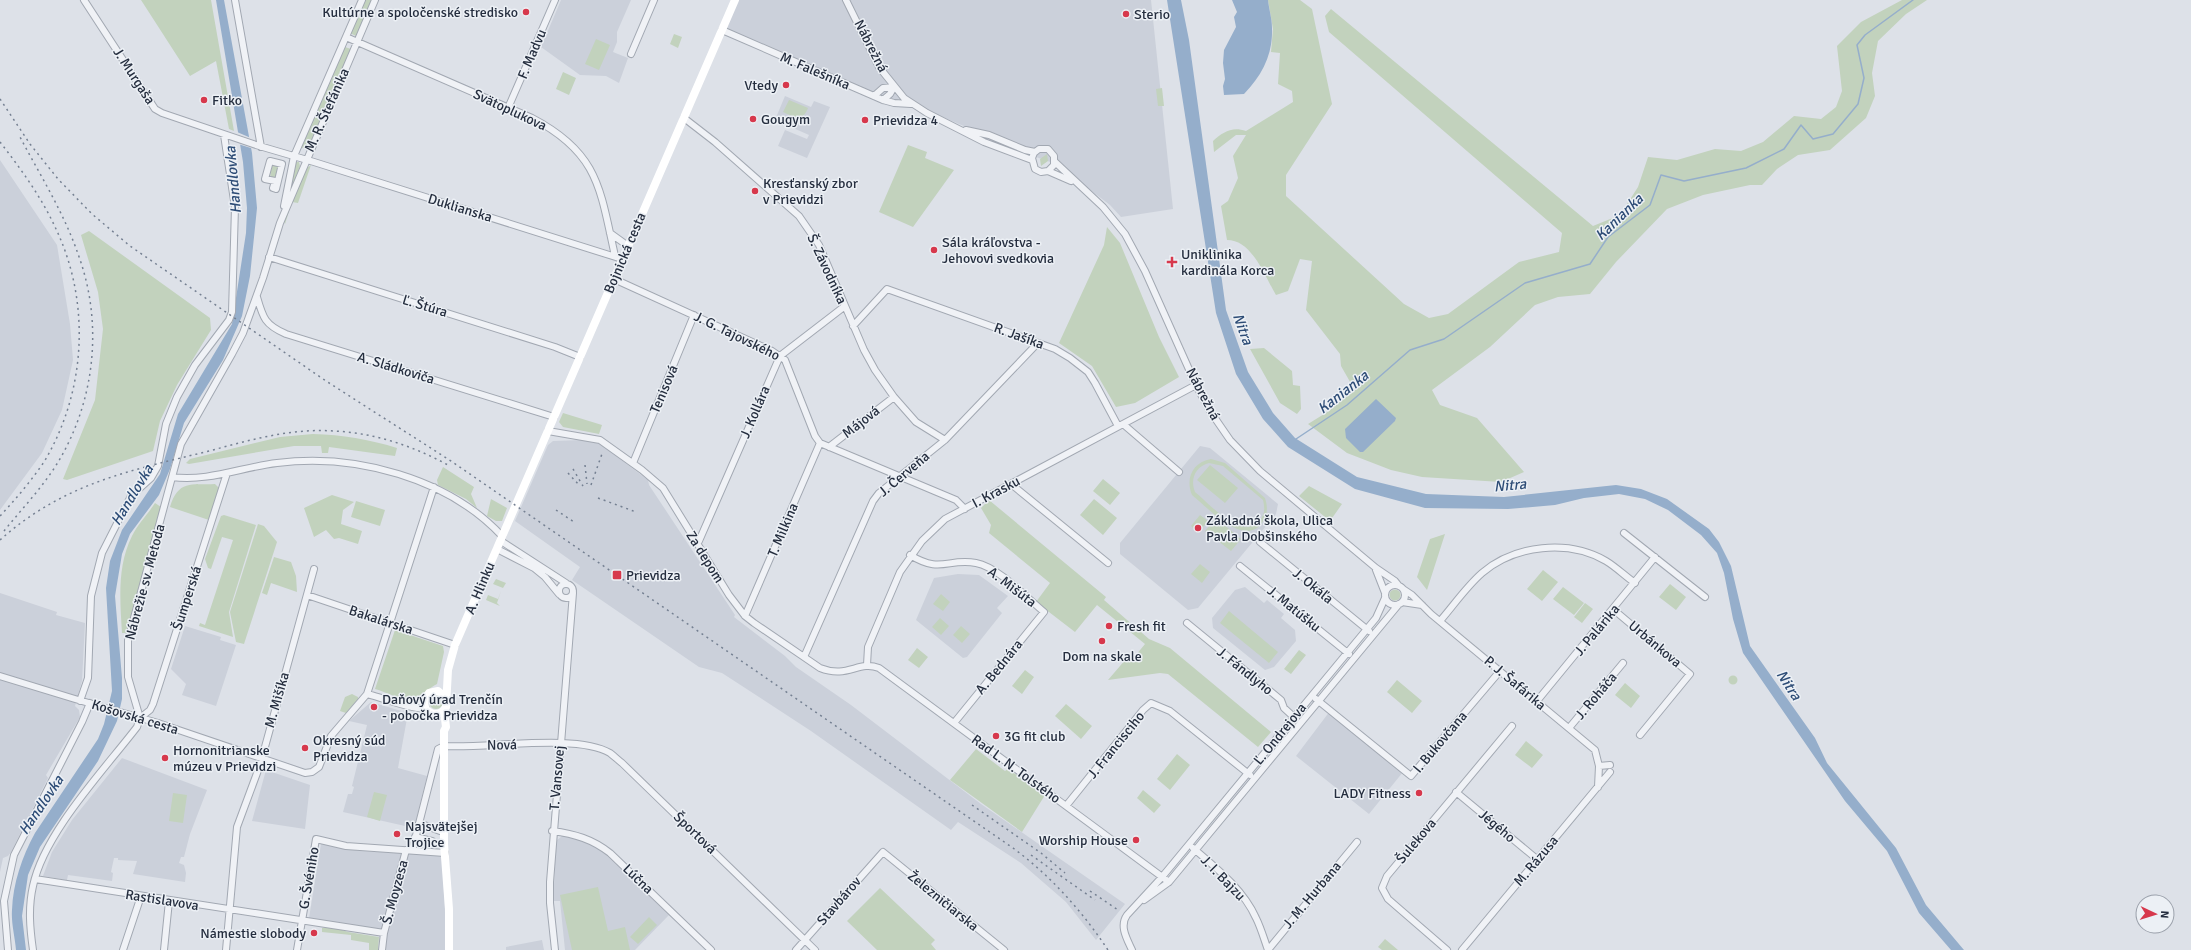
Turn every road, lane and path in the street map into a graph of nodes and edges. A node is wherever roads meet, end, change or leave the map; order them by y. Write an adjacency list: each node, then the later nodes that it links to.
1 (84, 0): 20 (street, J. Murgaša)
2 (235, 0): 21 (street)
3 (362, 0): 10 (street, M. R. Štefánika)
4 (375, 0): 11 (street, M. R. Štefánika)
5 (555, 0): 17 (street, F. Madvu)
6 (654, 0): 12 (street)
7 (735, 0): 9 (street, Bojnická cesta)
8 (846, 0): 13 (street, Nábrežná)
9 (722, 30): 14 (street, M. Falešníka); 18 (street, Bojnická cesta)
10 (346, 38): 11 (street); 23 (street, M. R. Štefánika)
11 (356, 42): 17 (street, Svätoplukova); 24 (street, M. R. Štefánika)
12 (631, 54)
13 (894, 87): 14 (street); 15 (street); 16 (street, Nábrežná)
14 (874, 96): 15 (street, M. Falešníka)
15 (883, 100): 16 (street, M. Falešníka)
16 (911, 104): 19 (street, Nábrežná)
17 (508, 108): 31 (street, Svätoplukova)
18 (684, 118): 32 (street, Bojnická cesta); 37 (street, Š. Závodníka)
19 (960, 128): 22 (street, Nábrežná); 25 (street, Nábrežná)
20 (224, 135): 21 (street, J. Murgaša); 105 (street)
21 (258, 146): 23 (street, J. Murgaša)
22 (1035, 152): 25 (street); 26 (street, Nábrežná)
23 (294, 156): 24 (street, M. R. Štefánika); 30 (street)
24 (306, 159): 30 (street); 34 (street, Duklianska)
25 (1032, 160): 27 (street, Nábrežná)
26 (1055, 162): 27 (street); 29 (street, Nábrežná)
27 (1048, 171): 29 (street, Nábrežná)
28 (266, 179): 28 (street)
29 (1077, 184): 43 (street, Nábrežná)
30 (280, 223): 33 (street, Nábrežie sv. Metoda)
31 (609, 232): 32 (street); 34 (street, Svätoplukova)
32 (628, 246): 34 (street, Bojnická cesta)
33 (269, 257): 36 (street, Nábrežie sv. Metoda); 42 (street, Ľ. Štúra)
34 (618, 258): 35 (street, Bojnická cesta)
35 (614, 279): 38 (street, J. G. Tajovského); 42 (street, Bojnická cesta)
36 (256, 297): 45 (street, A. Sládkoviča); 54 (street, Nábrežie sv. Metoda)
37 (845, 306): 39 (street, Š. Závodníka); 41 (street, J. Kollára)
38 (694, 315): 41 (street, J. G. Tajovského); 51 (street, Tenisová)
39 (853, 326): 40 (street, R. Jašíka); 44 (street, Š. Závodníka)
40 (1036, 342): 46 (street, R. Jašíka); 48 (street, J. Červeňa)
41 (780, 356): 49 (street, J. G. Tajovského); 62 (street, J. Kollára)
42 (580, 357): 45 (street, Bojnická cesta)
43 (1196, 385): 46 (street, I. Krasku); 69 (street, Nábrežná)
44 (894, 397): 48 (street, Š. Závodníka); 50 (street, Májová)
45 (554, 417): 47 (street, Bojnická cesta)
46 (1120, 425): 52 (street, R. Jašíka); 56 (street, I. Krasku)
47 (548, 431): 51 (street, Za depom); 58 (street, Bojnická cesta)
48 (945, 440): 55 (street, J. Červeňa)
49 (820, 443): 50 (street); 85 (street, T. Milkina)
50 (829, 447): 55 (street)
51 (633, 463): 62 (street, Za depom)
52 (1178, 472)
53 (227, 473): 54 (street); 57 (street); 113 (street, Šumperská)
54 (172, 477): 113 (street, Nábrežie sv. Metoda)
55 (900, 477): 59 (street); 93 (street, J. Červeňa)
56 (1011, 484): 59 (street, I. Krasku); 67 (street)
57 (434, 487): 61 (street); 87 (street)
58 (516, 506): 61 (street, A. Hlinku)
59 (965, 509): 65 (street, I. Krasku)
60 (1624, 533): 66 (street)
61 (501, 539): 64 (street, A. Hlinku); 71 (street)
62 (696, 542): 85 (street, Za depom)
63 (1260, 542): 89 (street, J. Okáľa)
64 (497, 549): 75 (street); 91 (street, A. Hlinku)
65 (910, 556): 84 (street, A. Mišúta); 96 (street, I. Krasku)
66 (1655, 557): 72 (street, J. Palárika); 78 (street)
67 (1108, 563)
68 (1240, 566): 92 (street, J. Matúšku)
69 (1376, 568): 73 (street, Nábrežná); 76 (street)
70 (314, 569): 77 (street, M. Mišíka)
71 (566, 583): 74 (street); 75 (street)
72 (1635, 583): 83 (street, J. Palárika); 86 (street)
73 (1401, 588): 76 (street); 80 (street); 82 (street, P. J. Šafárika)
74 (573, 593): 79 (street); 81 (street, T. Vansovej)
75 (559, 594): 79 (street)
76 (1385, 595): 80 (street); 89 (street, Ľ. Ondrejova)
77 (307, 596): 87 (street, Bakalárska); 121 (street, M. Mišíka)
78 (1705, 597)
79 (566, 598): 81 (street)
80 (1400, 603): 82 (street, P. J. Šafárika); 90 (street, Ľ. Ondrejova)
81 (571, 605): 119 (street, T. Vansovej)
82 (1422, 606): 86 (street, P. J. Šafárika)
83 (1614, 610): 107 (street, J. Palárika); 118 (street, Urbánkova)
84 (1044, 612): 115 (street, A. Bednára)
85 (745, 616): 93 (street, Za depom)
86 (1440, 621): 98 (street, P. J. Šafárika)
87 (390, 623): 91 (street, Bakalárska); 101 (street)
88 (1187, 623): 112 (street, J. Fándlyho)
89 (1367, 629): 90 (street); 92 (street, Ľ. Ondrejova)
90 (1373, 634): 94 (street, Ľ. Ondrejova)
91 (455, 645): 97 (street, A. Hlinku)
92 (1347, 653): 94 (street); 102 (street, Ľ. Ondrejova)
93 (804, 657): 96 (street, Za depom)
94 (1354, 658): 106 (street, Ľ. Ondrejova)
95 (1623, 664): 117 (street, J. Roháča)
96 (868, 665): 115 (street, Rad L. N. Tolstého)
97 (448, 670): 100 (street, A. Hlinku); 103 (street, A. Hlinku)
98 (1500, 671): 106 (street, I. Bukovčana); 107 (street, P. J. Šafárika)
99 (0, 676): 105 (street, Košovská cesta)
100 (438, 691): 103 (street); 104 (street)
101 (367, 694): 109 (street); 121 (street, Košovská cesta)
102 (1312, 695): 106 (street, Ľ. Ondrejova); 112 (street, Ľ. Ondrejova)
103 (445, 696): 111 (street, A. Hlinku)
104 (424, 700): 109 (street); 110 (street)
105 (80, 701): 108 (street, Košovská cesta)
106 (1318, 701): 114 (street, Ľ. Ondrejova)
107 (1536, 701): 117 (street, P. J. Šafárika)
108 (90, 703): 113 (street, Košovská cesta); 152 (street)
109 (403, 704): 110 (street)
110 (426, 709): 111 (street)
111 (440, 712): 120 (street, A. Hlinku)
112 (1294, 716): 114 (street, J. Fándlyho); 125 (street, Ľ. Ondrejova)
113 (140, 718): 121 (street, Košovská cesta); 143 (street)
114 (1301, 722): 126 (street, Ľ. Ondrejova)
115 (954, 723): 129 (street, Rad L. N. Tolstého)
116 (1512, 726): 128 (street, Šulekova)
117 (1569, 728): 123 (street, P. J. Šafárika)
118 (1640, 735)
119 (560, 744): 120 (street, Nová); 132 (street, T. Vansovej); 151 (street, Športová)
120 (444, 746): 130 (street); 140 (street, A. Hlinku)
121 (261, 758): 148 (street, M. Mišíka)
122 (1610, 765): 123 (street)
123 (1599, 766): 127 (street, P. J. Šafárika)
124 (1610, 772): 127 (street, M. Rázusa)
125 (1247, 773): 126 (street, Ľ. Ondrejova); 129 (street, J. Francisciho); 136 (street, Ľ. Ondrejova)
126 (1254, 779): 137 (street, Ľ. Ondrejova)
127 (1598, 787): 141 (street, M. Rázusa)
128 (1456, 792): 141 (street, Jégého); 167 (street, Šulekova)
129 (1066, 806): 142 (street, Rad L. N. Tolstého)
130 (419, 822): 131 (street); 133 (street, Š. Moyzesa)
131 (440, 831)
132 (552, 831): 160 (street, T. Vansovej); 161 (street, Lúčna)
133 (416, 837): 134 (street); 138 (street, Š. Moyzesa)
134 (432, 841)
135 (1357, 842): 166 (street, J. M. Hurbana)
136 (1189, 845): 137 (street); 142 (street, Ľ. Ondrejova)
137 (1195, 850): 144 (street, Ľ. Ondrejova); 166 (street, J. I. Bajzu)
138 (409, 851): 140 (street); 149 (street, G. Švéniho); 150 (street, Š. Moyzesa)
139 (883, 852): 151 (street, Stavbárov); 164 (street, Železničiarska)
140 (445, 853): 159 (street, A. Hlinku)
141 (1538, 860): 168 (street, M. Rázusa)
142 (1162, 877): 144 (street); 147 (street, Ľ. Ondrejova)
143 (35, 879): 145 (street, Rastislavova); 153 (street)
144 (1169, 882): 147 (street, Ľ. Ondrejova)
145 (141, 896): 146 (street, Rastislavova); 154 (street)
146 (169, 901): 148 (street, Rastislavova); 155 (street)
147 (1135, 905): 165 (street, Ľ. Ondrejova)
148 (229, 909): 149 (street, Rastislavova); 156 (street, M. Mišíka)
149 (302, 919): 150 (street); 157 (street)
150 (384, 934): 158 (street)
151 (805, 940): 162 (street, Stavbárov); 163 (street, Športová)
152 (8, 950)
153 (33, 950)
154 (123, 950)
155 (164, 950)
156 (226, 950)
157 (297, 950)
158 (382, 950)
159 (449, 950)
160 (555, 950)
161 (711, 950)
162 (796, 950)
163 (815, 950)
164 (1004, 950)
165 (1132, 950)
166 (1268, 950)
167 (1447, 950)
168 (1462, 950)

